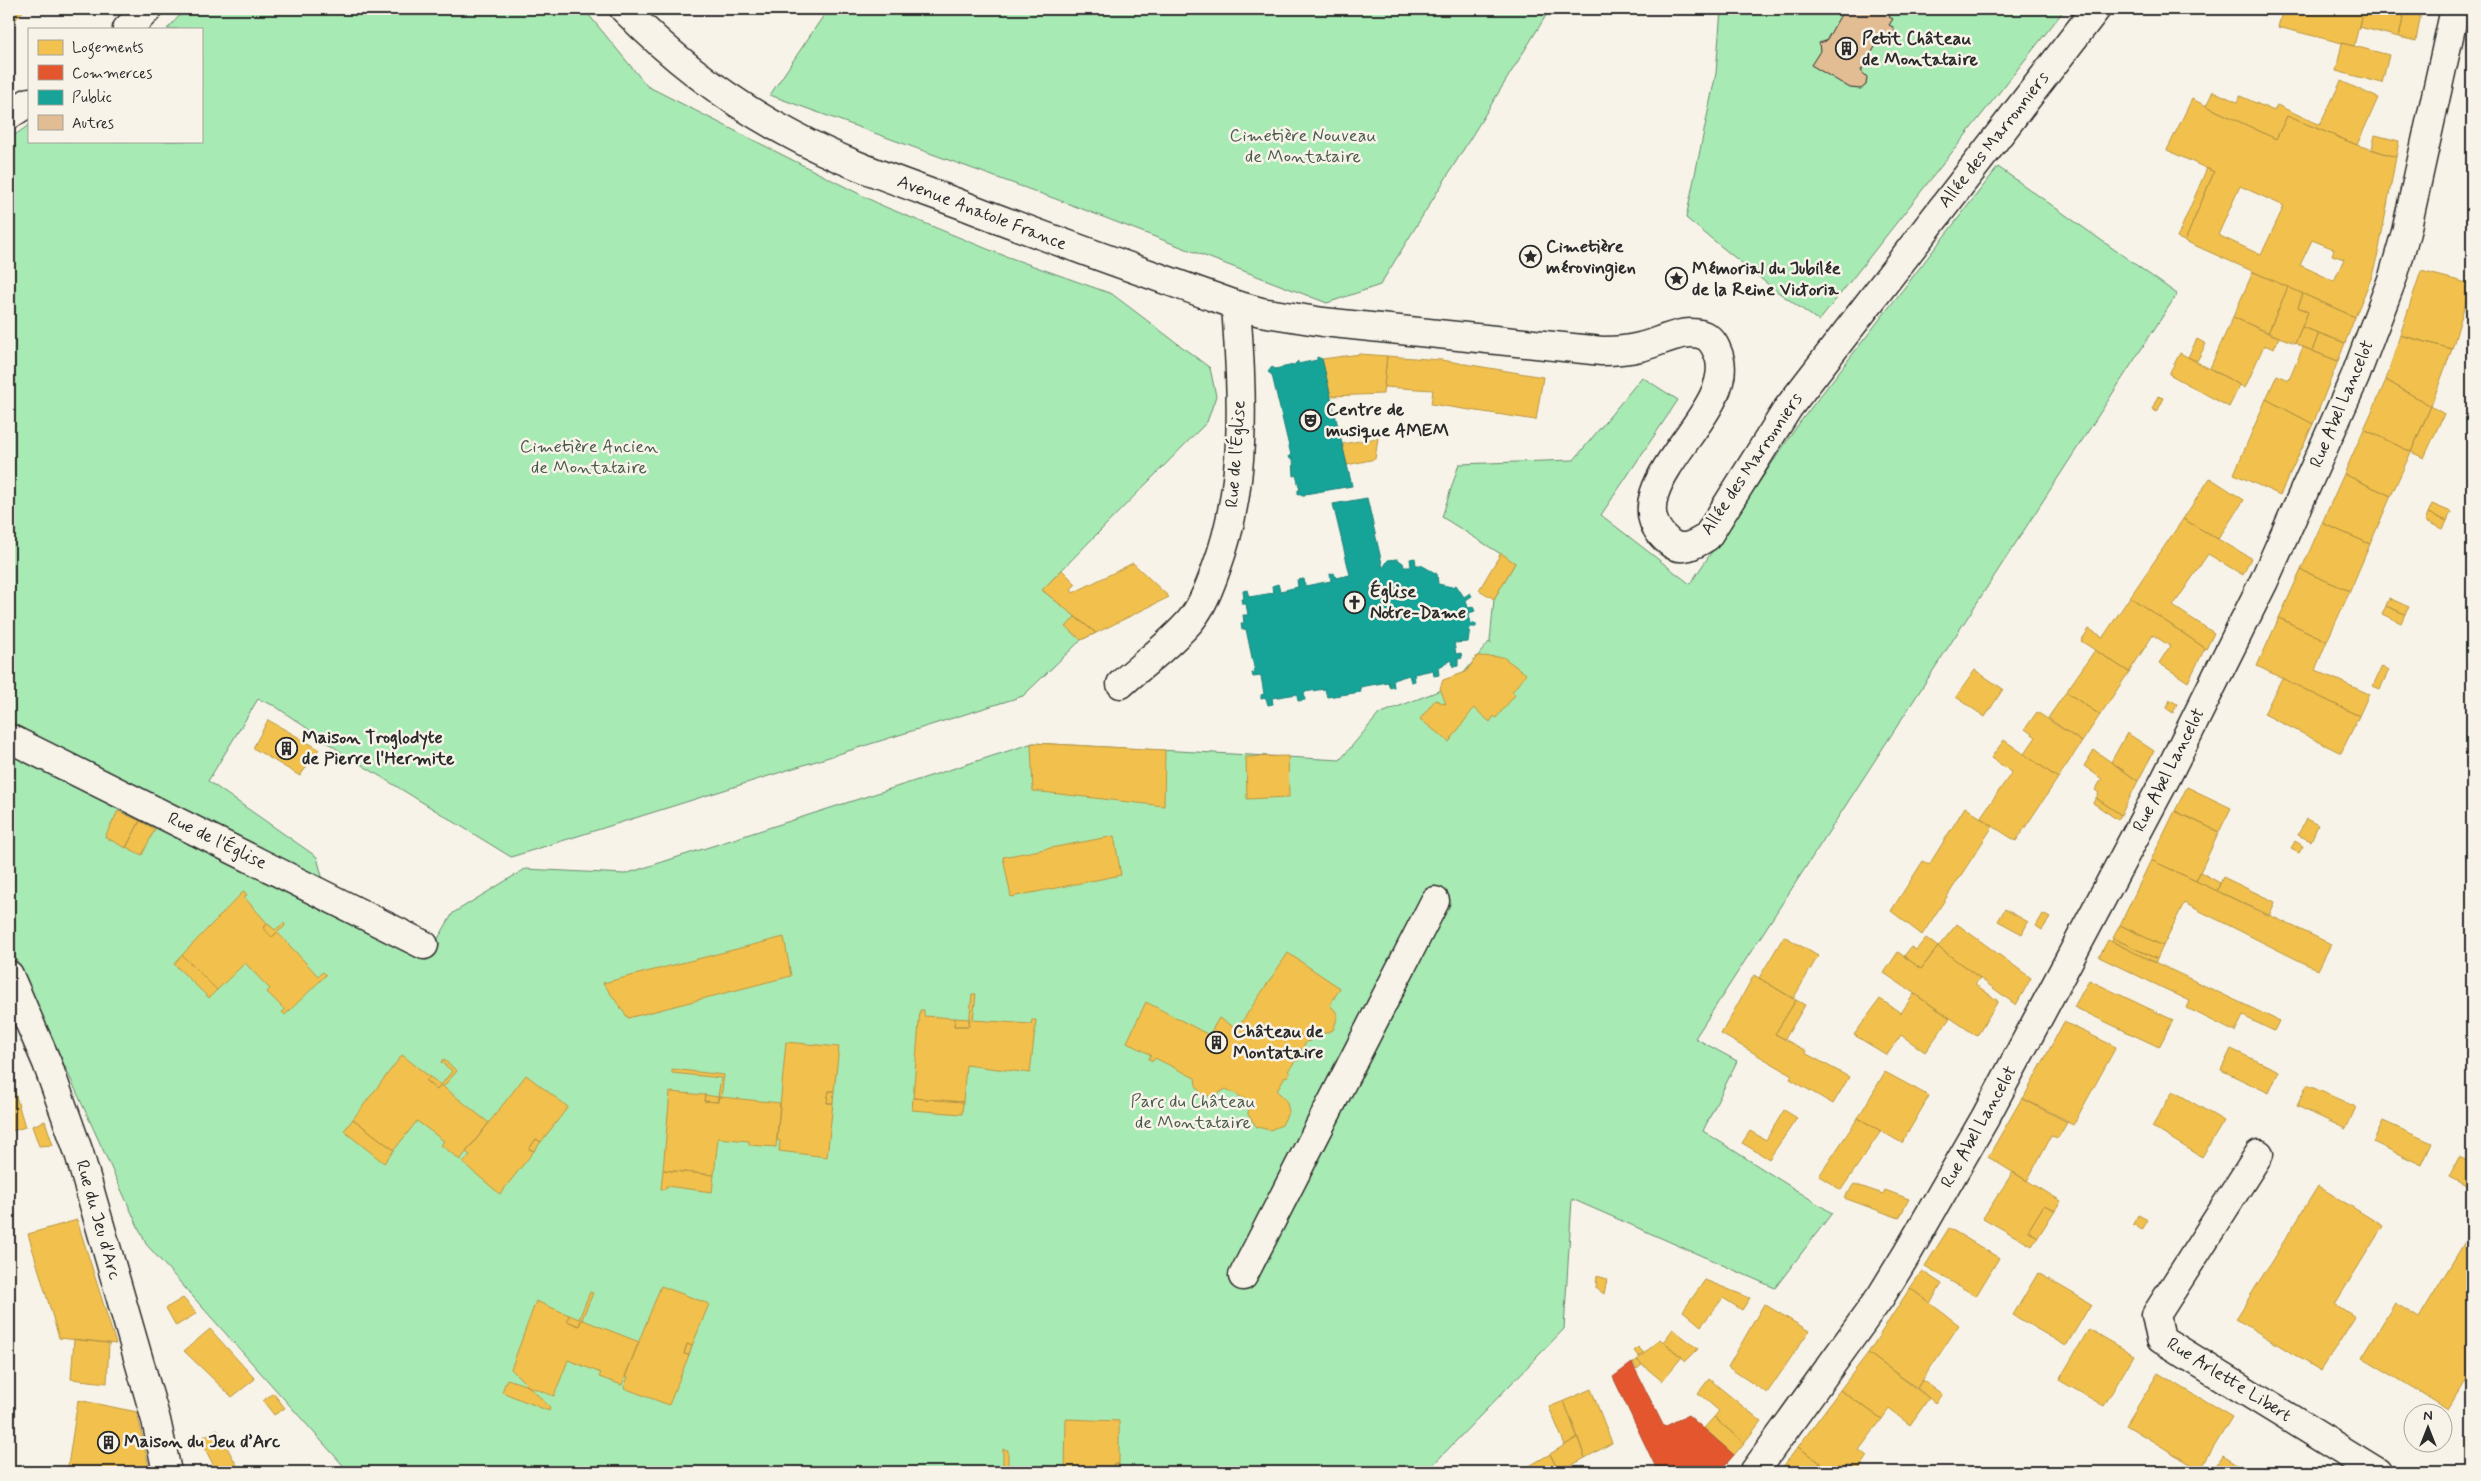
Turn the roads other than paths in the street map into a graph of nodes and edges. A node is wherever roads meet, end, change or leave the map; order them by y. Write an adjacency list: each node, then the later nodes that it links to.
1 (148, 9): 5 (street)
2 (624, 9): 8 (street, Avenue Anatole France)
3 (2096, 9): 9 (street, Allée des Marronniers)
4 (2459, 21): 18 (street, Rue Abel Lancelot)
5 (128, 28)
6 (28, 103): 7 (street)
7 (9, 115)
8 (1236, 305): 9 (street, Avenue Anatole France); 10 (street, Rue de l'Église)
9 (1380, 329)
10 (1121, 684)
11 (9, 738): 13 (street, Rue de l'Église)
12 (1435, 902): 16 (street)
13 (424, 945)
14 (9, 975): 17 (street, Rue du Jeu d'Arc)
15 (2259, 1154): 19 (street, Rue Arlette Libert)
16 (1243, 1276)
17 (167, 1472)
18 (1754, 1472)
19 (2377, 1472)

